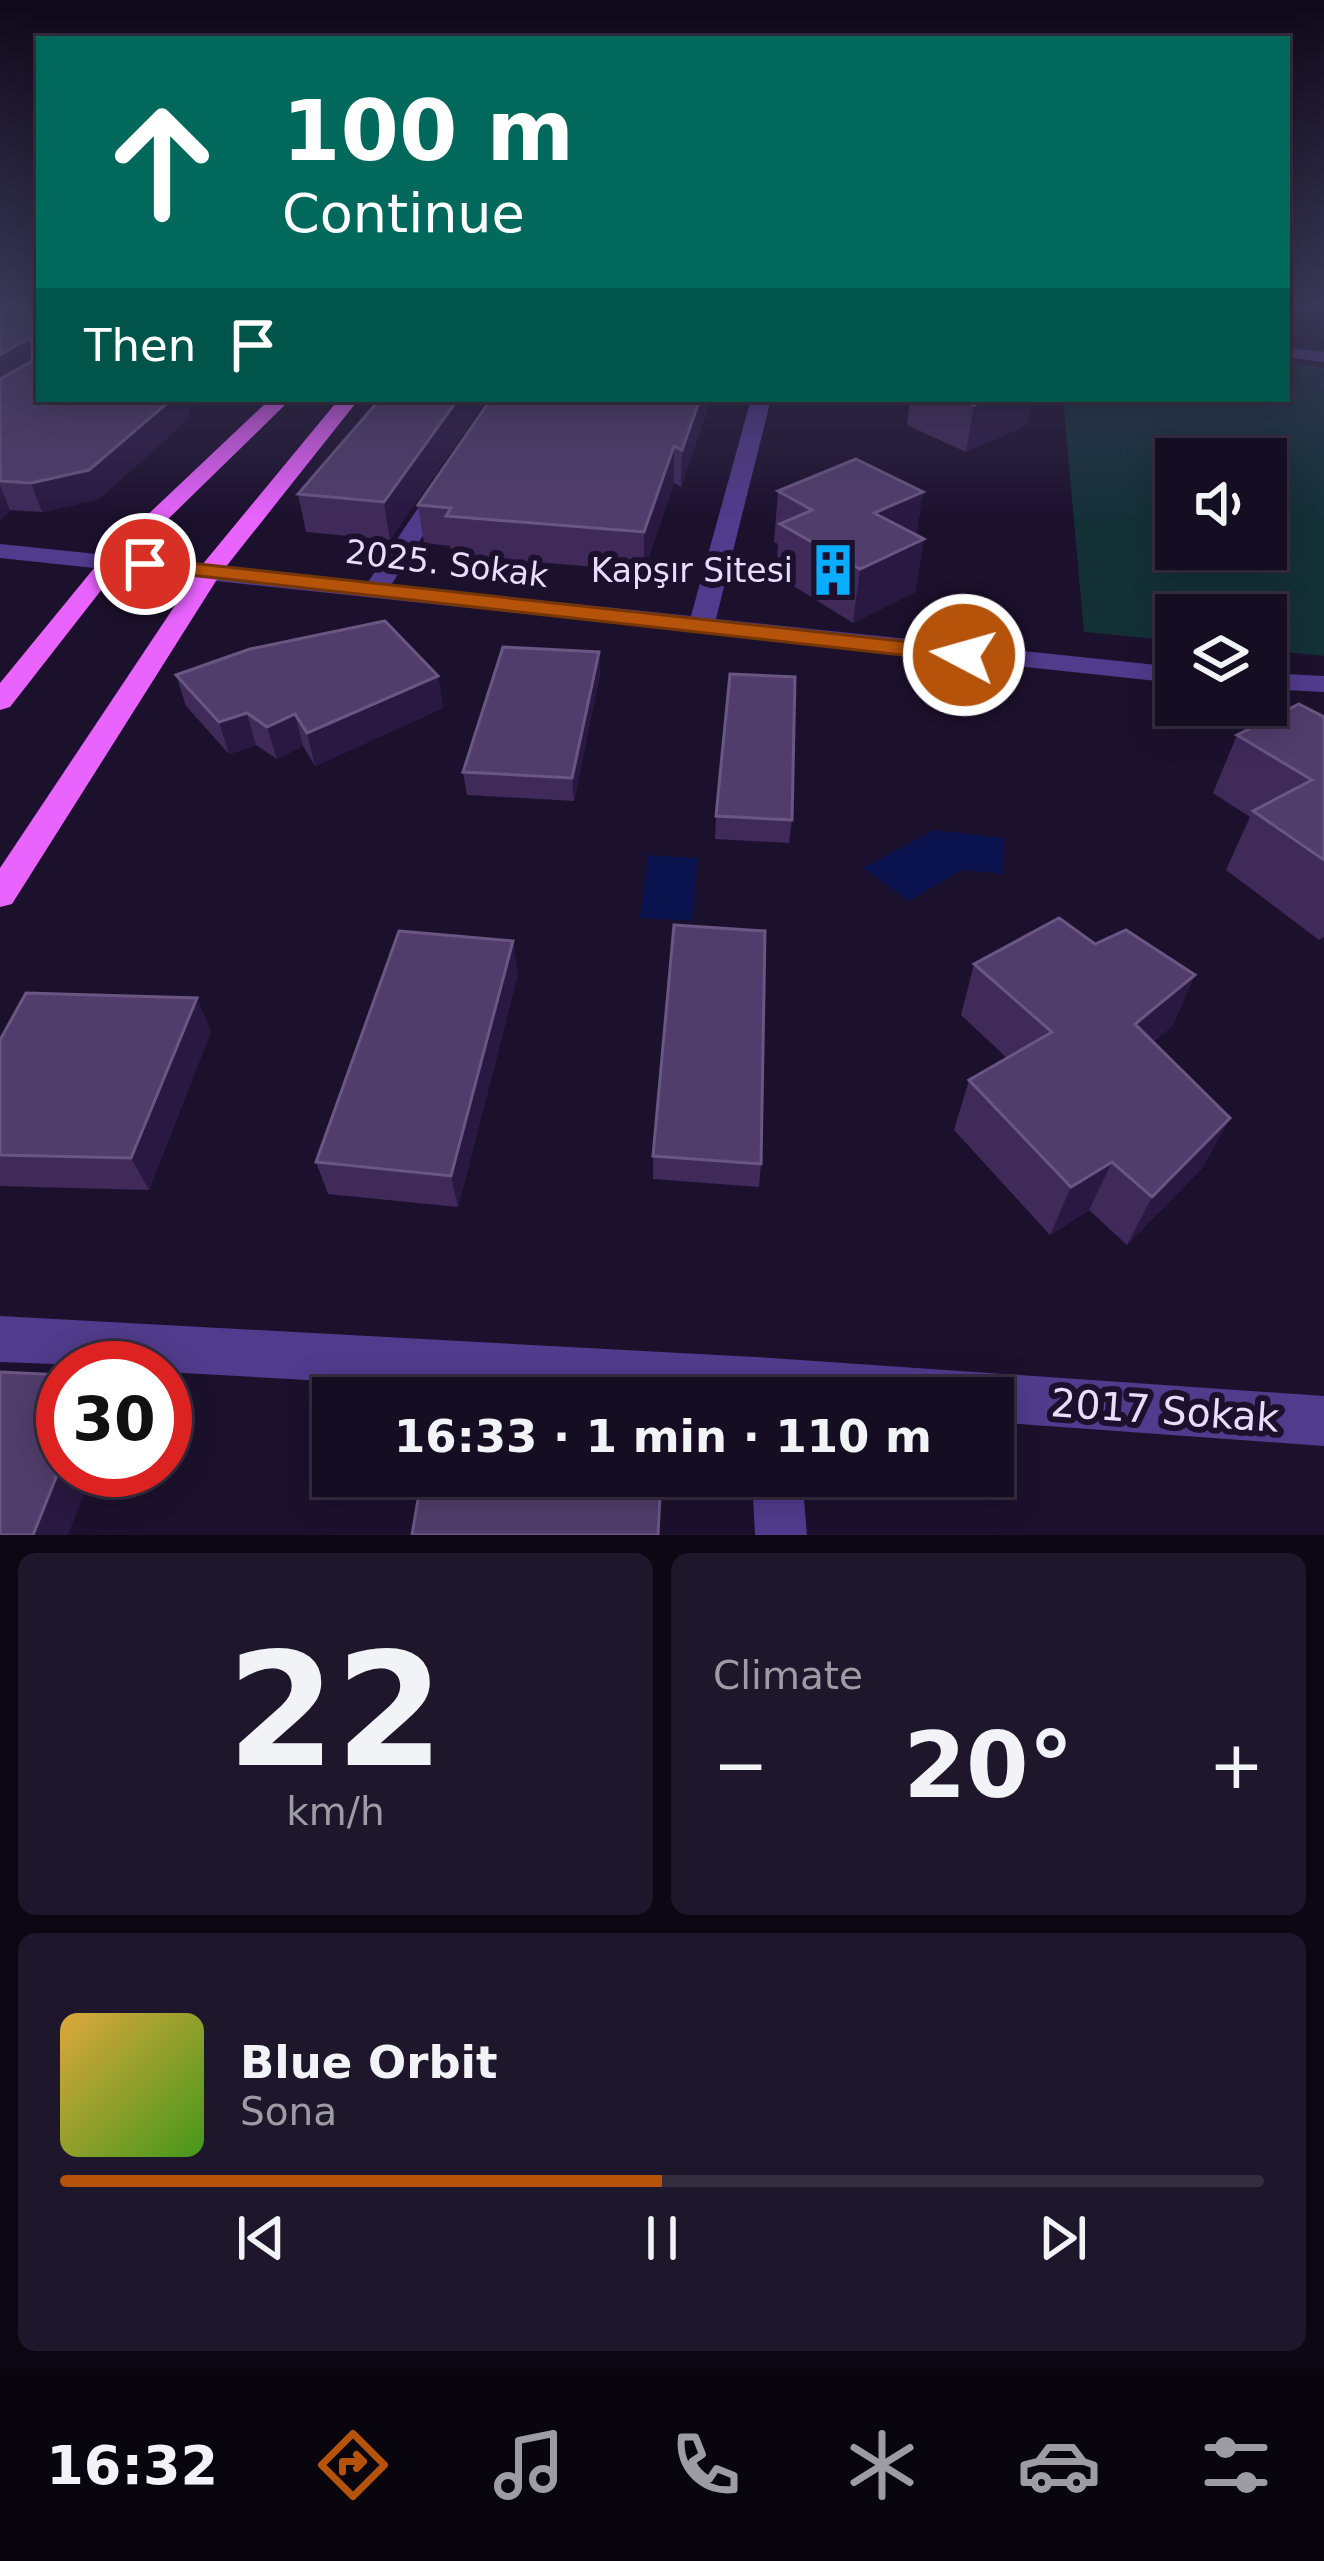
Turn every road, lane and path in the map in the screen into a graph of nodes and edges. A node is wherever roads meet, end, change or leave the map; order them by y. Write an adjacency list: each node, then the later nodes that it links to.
1 (278, 402): 6 (main road)
2 (348, 402): 7 (main road)
3 (759, 402): 9 (street)
4 (451, 476): 8 (street)
5 (0, 551): 6 (street, 2025. Sokak)
6 (112, 561): 7 (street, 2025. Sokak); 13 (main road)
7 (211, 570): 8 (street, 2025. Sokak); 14 (main road)
8 (374, 591): 9 (street, 2025. Sokak)
9 (701, 625): 10 (street, 2025. Sokak)
10 (1155, 673)
11 (1287, 682): 12 (street)
12 (1324, 684)
13 (0, 701)
14 (0, 895)
15 (0, 1339): 16 (street, 2017 Sokak)
16 (574, 1377)
17 (1014, 1404): 18 (street, 2017 Sokak)
18 (1324, 1421)
19 (778, 1497): 20 (street)
20 (781, 1535)

